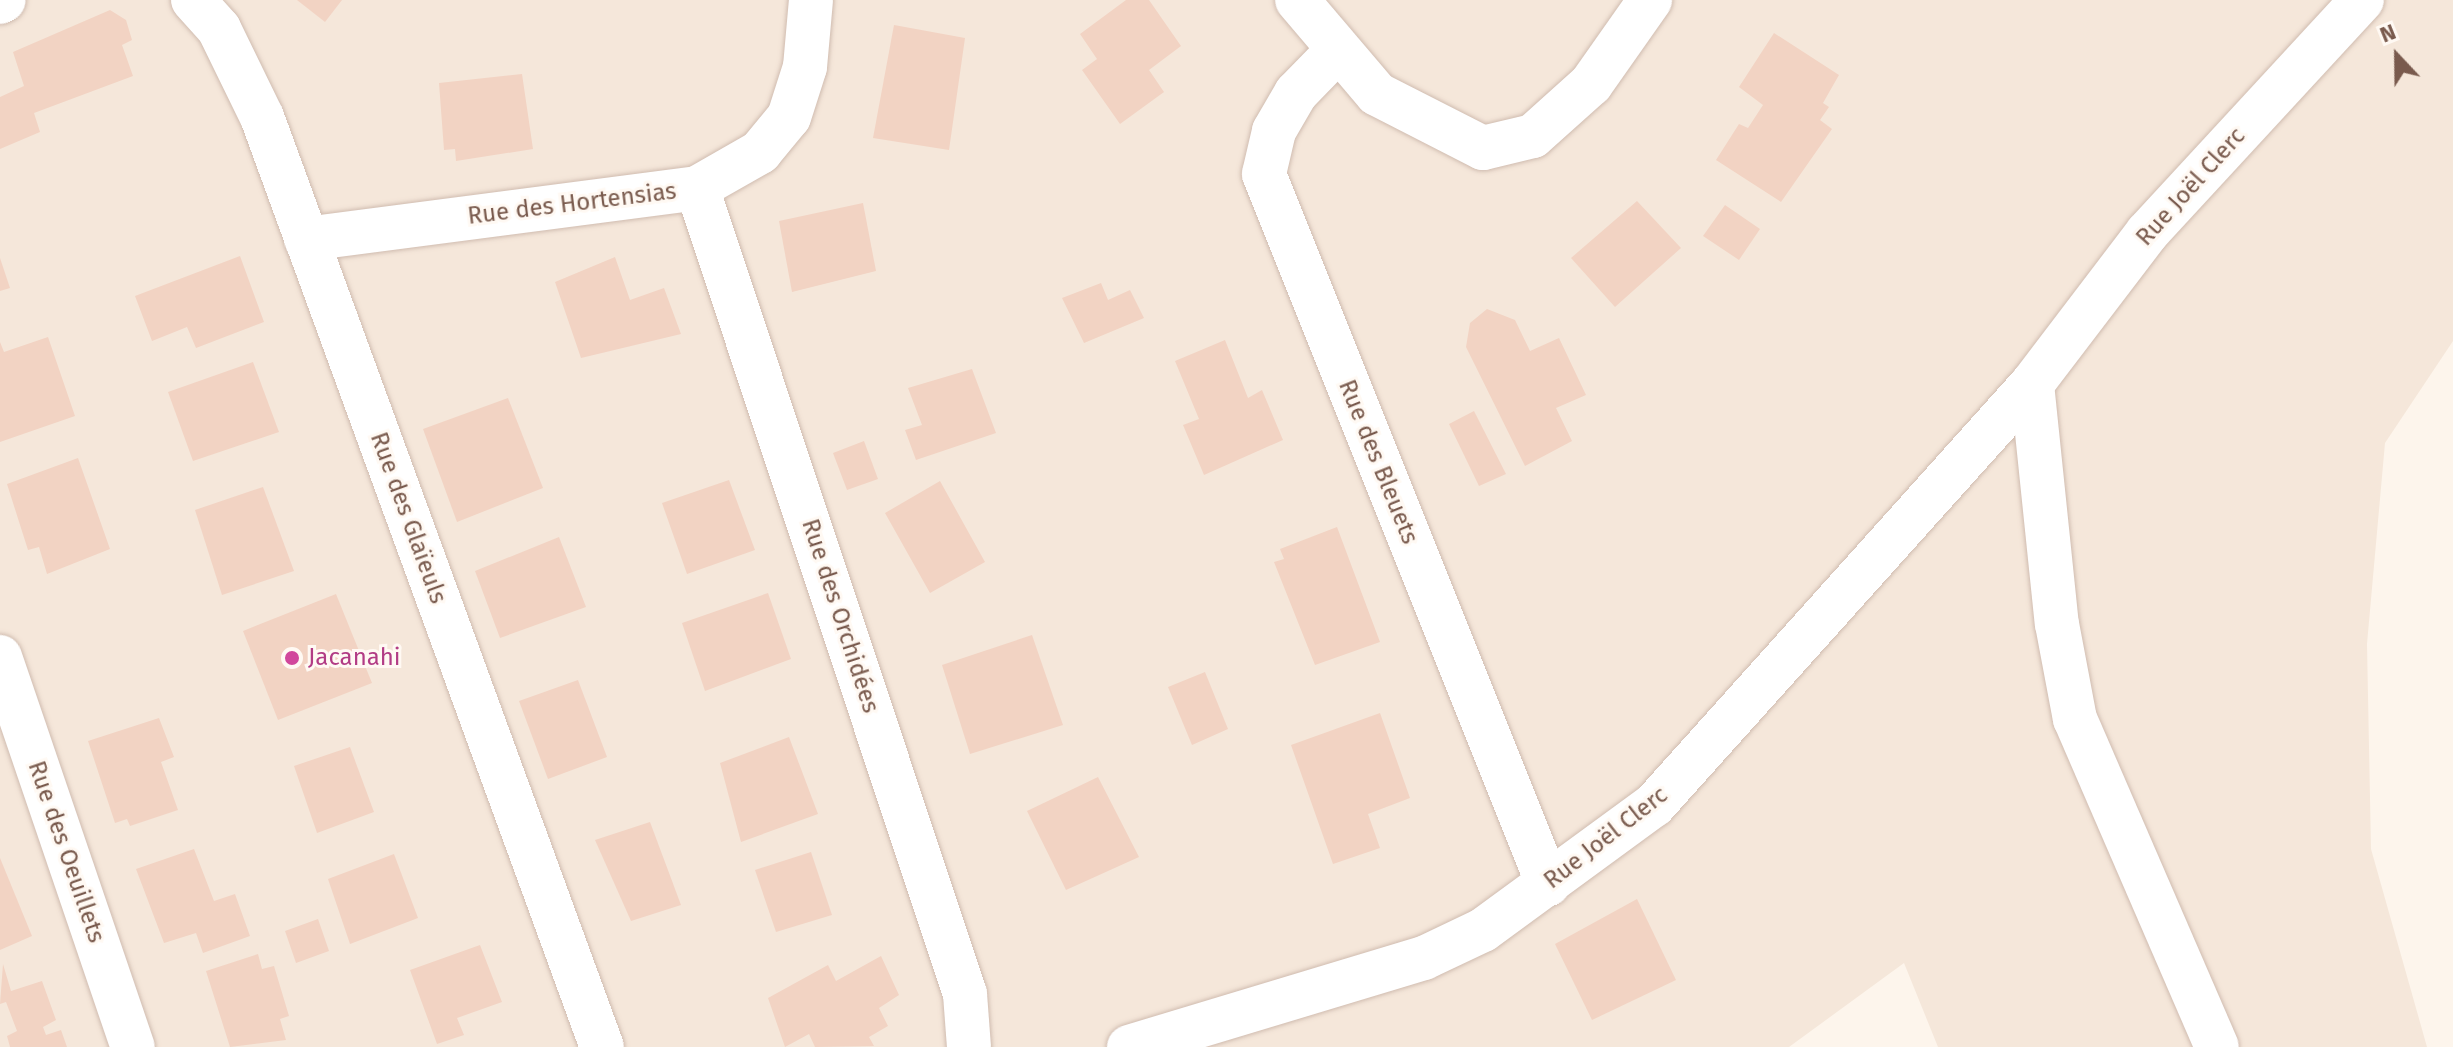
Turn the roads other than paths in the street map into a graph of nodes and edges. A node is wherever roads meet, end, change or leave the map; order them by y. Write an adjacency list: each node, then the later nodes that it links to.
1 (193, 0): 8 (street, Rue des Glaïeuls)
2 (811, 0): 7 (street, Rue des Hortensias)
3 (1297, 0): 6 (street)
4 (1650, 0): 6 (street)
5 (2362, 0): 9 (street, Rue Joël Clerc)
6 (1336, 52): 11 (street, Rue des Bleuets)
7 (697, 188): 8 (street, Rue des Hortensias); 14 (street, Rue des Orchidées)
8 (306, 239): 13 (street, Rue des Glaïeuls)
9 (2032, 384): 11 (street, Rue Joël Clerc); 16 (street)
10 (0, 657): 12 (street, Rue des Oeuillets)
11 (1548, 884): 15 (street, Rue Joël Clerc)
12 (133, 1047)
13 (602, 1047)
14 (969, 1047)
15 (1129, 1047)
16 (2217, 1047)

